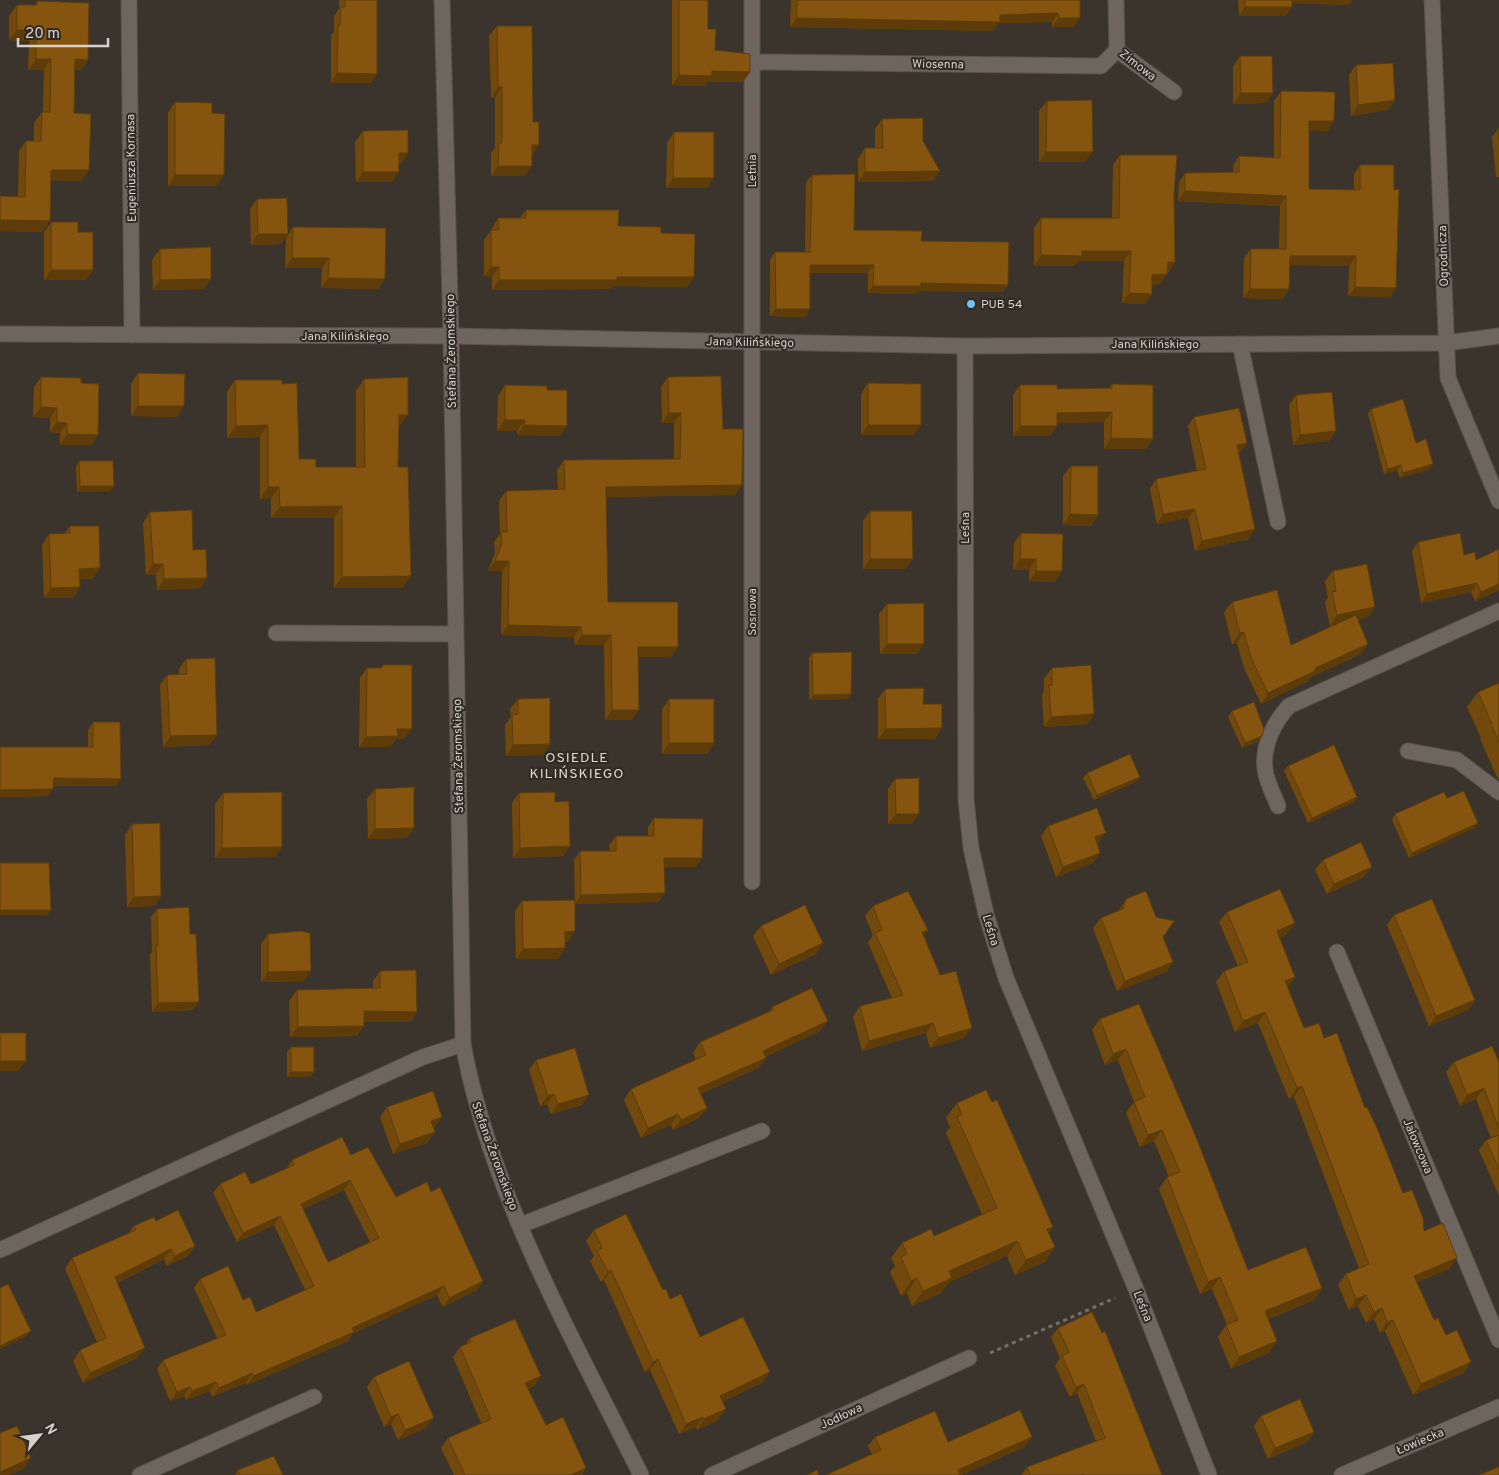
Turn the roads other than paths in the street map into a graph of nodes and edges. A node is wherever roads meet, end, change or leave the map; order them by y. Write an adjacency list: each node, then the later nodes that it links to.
1 (129, 0): 10 (street, Eugeniusza Kornasa)
2 (442, 0): 11 (street, Stefana Żeromskiego)
3 (752, 0): 7 (street, Letnia)
4 (1116, 0): 6 (street, Zimowa)
5 (1432, 0): 14 (street, Ogrodnicza)
6 (1117, 50): 7 (street, Wiosenna); 8 (street, Zimowa)
7 (752, 62): 13 (street, Letnia)
8 (1174, 92)
9 (0, 334): 10 (street, Jana Kilińskiego)
10 (132, 335): 11 (street, Jana Kilińskiego)
11 (451, 336): 13 (street, Jana Kilińskiego); 21 (street, Stefana Żeromskiego)
12 (1499, 336): 14 (street, Jana Kilińskiego)
13 (752, 342): 16 (street, Jana Kilińskiego); 25 (street, Sosnowa)
14 (1446, 343): 15 (street, Jana Kilińskiego); 17 (street, Ogrodnicza)
15 (1240, 344): 16 (street, Jana Kilińskiego); 18 (street)
16 (965, 346): 38 (street, Leśna)
17 (1499, 501)
18 (1278, 522)
19 (1499, 611): 24 (street)
20 (276, 633): 21 (street)
21 (455, 634): 27 (street, Stefana Żeromskiego)
22 (1408, 751): 23 (street)
23 (1499, 792)
24 (1278, 806)
25 (752, 882)
26 (1337, 952): 31 (street, Jałowcowa)
27 (463, 1044): 29 (street, Stefana Żeromskiego); 30 (street)
28 (762, 1131): 29 (street)
29 (521, 1225): 36 (street, Stefana Żeromskiego)
30 (0, 1250)
31 (1499, 1340)
32 (969, 1358): 37 (street, Jodłowa)
33 (314, 1397): 35 (street)
34 (1499, 1407): 39 (street, Łowiecka)
35 (140, 1475)
36 (641, 1475)
37 (712, 1475)
38 (1209, 1475)
39 (1342, 1475)

